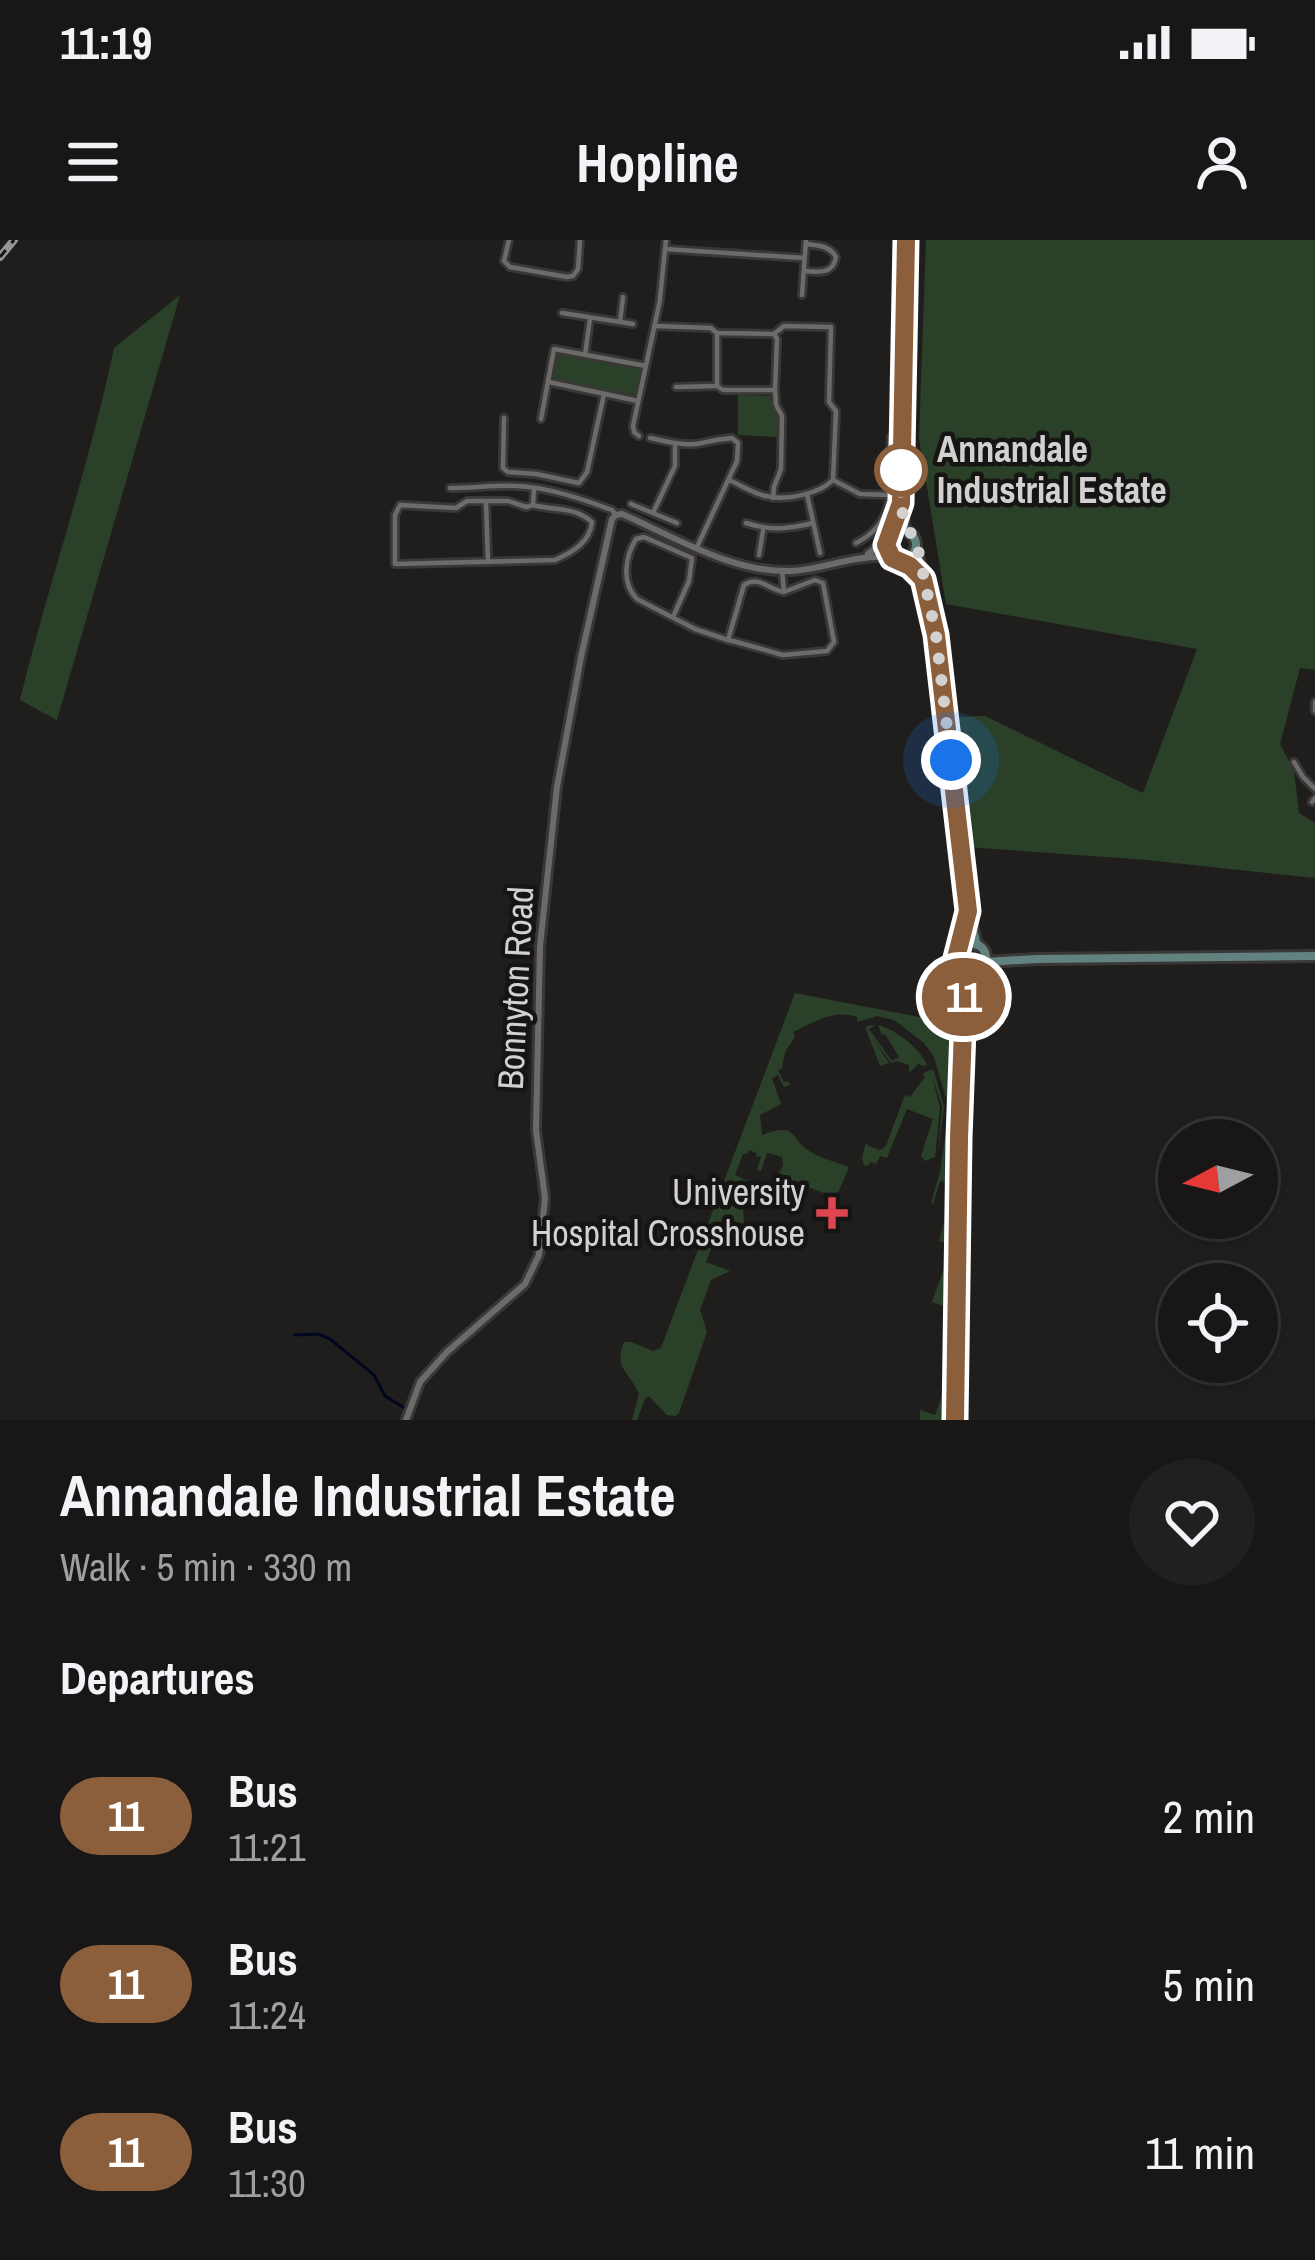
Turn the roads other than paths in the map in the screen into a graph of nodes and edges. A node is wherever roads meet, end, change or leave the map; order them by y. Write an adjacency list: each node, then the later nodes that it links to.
1 (509, 240): 2 (street)
2 (580, 240)
3 (666, 240): 6 (street)
4 (906, 240): 42 (main road)
5 (806, 242): 7 (street); 8 (street)
6 (664, 249): 7 (street); 15 (street)
7 (804, 258): 8 (street)
8 (804, 271): 9 (street)
9 (802, 296)
10 (623, 297): 13 (street)
11 (562, 314): 12 (street)
12 (590, 318): 13 (street); 18 (street)
13 (620, 322): 14 (street)
14 (633, 324)
15 (655, 326): 16 (street); 19 (street)
16 (717, 333): 17 (street); 21 (street)
17 (774, 334): 24 (street); 35 (street)
18 (585, 355): 19 (street); 20 (street)
19 (646, 366): 27 (street)
20 (549, 382): 25 (street); 29 (street)
21 (717, 386): 23 (street); 24 (street)
22 (676, 387): 23 (street)
23 (688, 387): 26 (street)
24 (775, 390): 40 (street)
25 (604, 394): 27 (street); 28 (street)
26 (687, 396)
27 (638, 401): 30 (street)
28 (503, 418)
29 (541, 419)
30 (639, 436)
31 (891, 437): 39 (street)
32 (650, 438): 33 (street)
33 (675, 443): 34 (street); 45 (street)
34 (729, 480): 40 (street); 54 (street)
35 (833, 480): 38 (street); 39 (street)
36 (449, 488): 37 (street)
37 (534, 488): 44 (street); 46 (street)
38 (806, 493): 40 (street); 49 (street)
39 (890, 495): 53 (street)
40 (773, 498)
41 (486, 501): 44 (street); 60 (street); 60 (street)
42 (901, 503): 51 (main road); 52 (main road)
43 (631, 504): 45 (street)
44 (533, 505): 60 (street)
45 (653, 513): 47 (street)
46 (616, 515): 54 (street); 78 (street, Bonnyton Road)
47 (676, 523)
48 (746, 523): 50 (street)
49 (813, 523): 50 (street); 56 (street)
50 (763, 529): 57 (street)
51 (905, 530): 52 (main road); 55 (main road)
52 (889, 537): 58 (street); 59 (main road)
53 (856, 543)
54 (698, 547): 61 (street)
55 (916, 549): 59 (main road); 62 (main road)
56 (820, 553)
57 (759, 555)
58 (865, 556): 59 (street); 61 (street)
59 (897, 559): 62 (main road)
60 (488, 562)
61 (782, 570): 63 (street)
62 (923, 579): 70 (main road)
63 (784, 592): 65 (street); 65 (street)
64 (673, 617): 64 (street); 65 (street)
65 (728, 640)
66 (1315, 702): 67 (street)
67 (1315, 711)
68 (1294, 762): 69 (street)
69 (1315, 789)
70 (968, 911): 71 (main road); 72 (main road)
71 (977, 945): 72 (main road); 74 (main road)
72 (959, 949): 75 (main road)
73 (1315, 956): 74 (main road)
74 (985, 962): 76 (main road)
75 (963, 970): 76 (main road); 77 (main road)
76 (974, 973): 77 (main road)
77 (964, 1003): 79 (main road)
78 (408, 1414)
79 (955, 1420)

